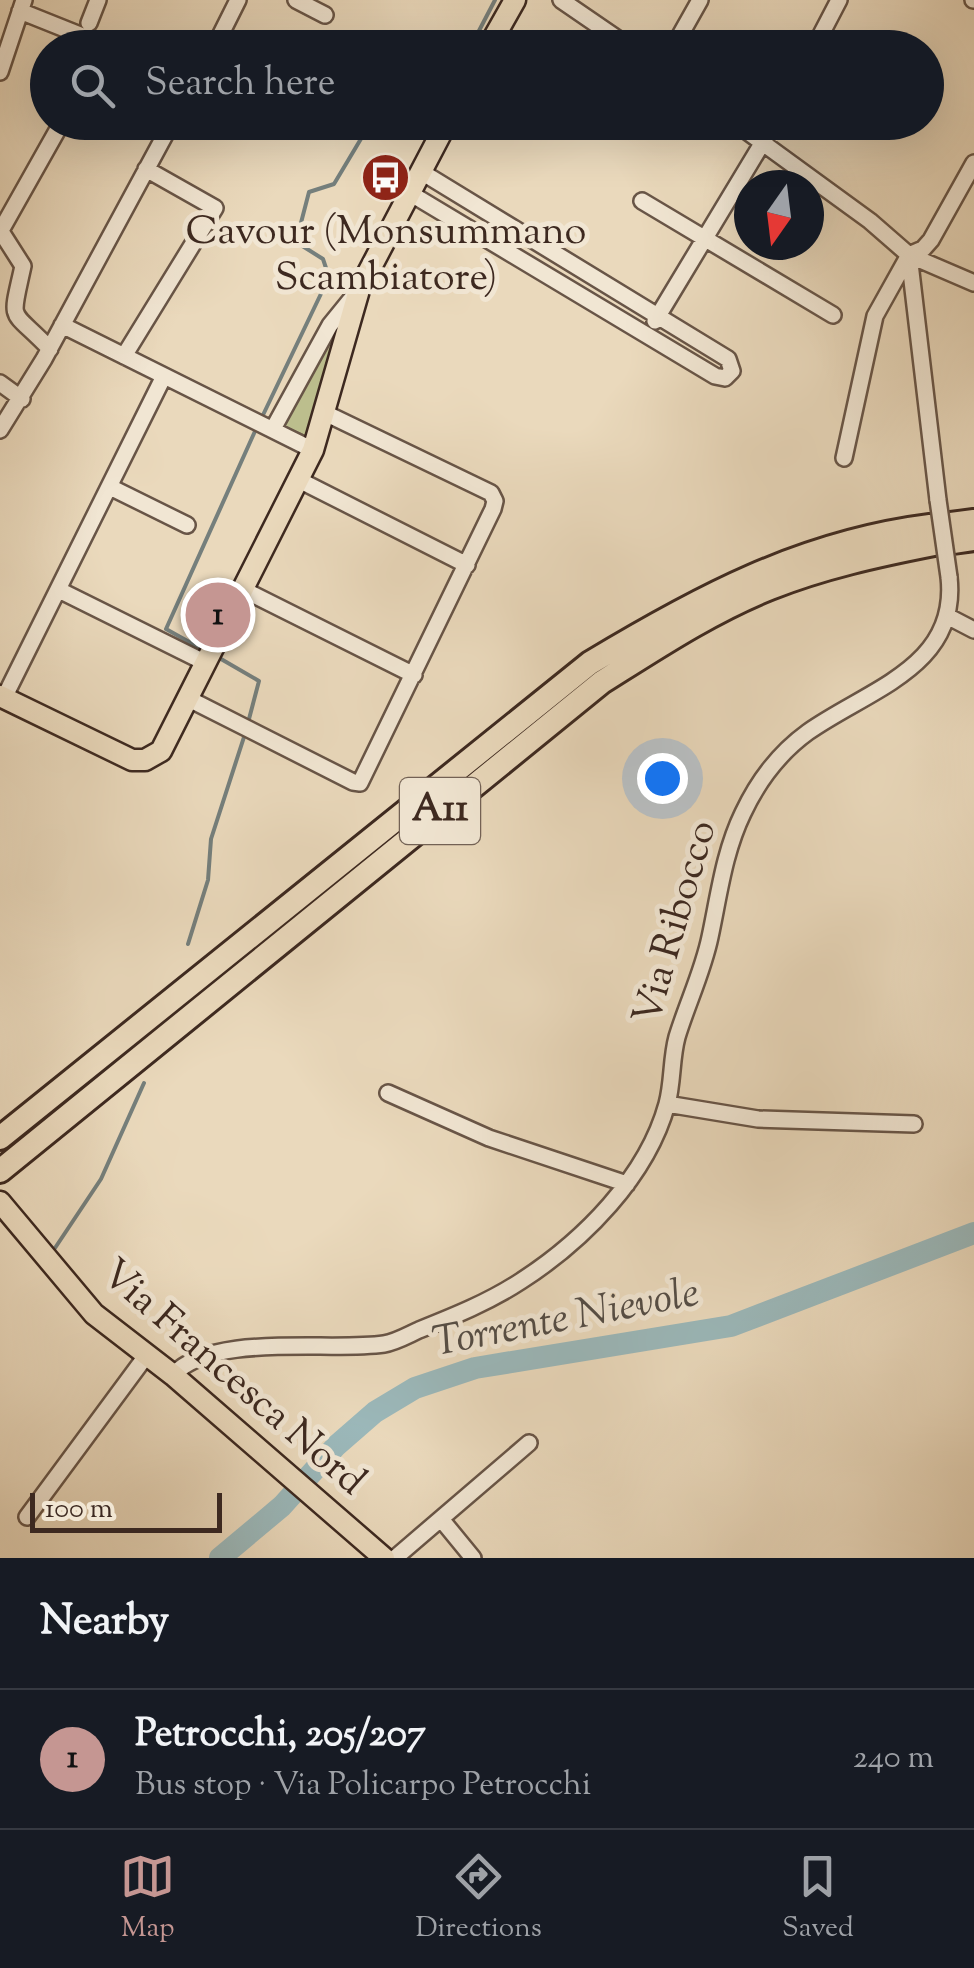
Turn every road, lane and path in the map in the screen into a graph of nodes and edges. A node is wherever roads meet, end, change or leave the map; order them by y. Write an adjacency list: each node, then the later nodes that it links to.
1 (98, 0): 10 (street)
2 (238, 0): 12 (street)
3 (296, 0): 9 (street)
4 (515, 0): 13 (main road)
5 (561, 0): 14 (street)
6 (700, 0): 15 (street)
7 (839, 0): 16 (street)
8 (22, 6): 11 (street); 17 (street)
9 (326, 16)
10 (89, 23)
11 (71, 30)
12 (223, 30)
13 (498, 30)
14 (605, 30)
15 (683, 30)
16 (823, 30)
17 (0, 72)
18 (52, 140): 29 (street)
19 (162, 140): 25 (street)
20 (436, 140): 26 (main road)
21 (757, 140): 23 (street)
22 (766, 140): 23 (street)
23 (764, 145): 30 (street); 31 (street)
24 (974, 163): 31 (street)
25 (146, 169): 36 (street); 39 (street)
26 (420, 171): 27 (main road); 35 (street)
27 (408, 192): 33 (main road); 37 (street)
28 (642, 201): 30 (street)
29 (1, 231): 38 (street)
30 (703, 239): 34 (street); 35 (street)
31 (909, 255): 32 (street); 47 (street); 55 (street, bridge)
32 (974, 283)
33 (359, 290): 43 (main road); 44 (street)
34 (833, 314)
35 (658, 315): 37 (street); 37 (street)
36 (62, 325): 38 (street); 39 (street)
37 (648, 333)
38 (50, 349): 42 (street)
39 (124, 356): 40 (street)
40 (164, 376): 44 (street); 49 (street)
41 (0, 383): 42 (street)
42 (22, 399): 45 (street)
43 (325, 414): 46 (main road); 52 (street)
44 (273, 429): 46 (street)
45 (0, 430)
46 (312, 450): 48 (main road)
47 (844, 458)
48 (298, 480): 52 (street); 54 (main road)
49 (110, 487): 50 (street); 53 (street)
50 (187, 525)
51 (953, 533): 64 (highway, A11); 65 (highway, A11)
52 (468, 565): 58 (street)
53 (59, 590): 57 (street); 59 (street)
54 (244, 590): 57 (main road); 58 (street)
55 (949, 617): 56 (street); 62 (street, Via Ribocco)
56 (974, 630)
57 (206, 663): 60 (main road)
58 (414, 675): 60 (street)
59 (2, 697): 60 (main road)
60 (187, 698)
61 (388, 1093): 66 (street)
62 (667, 1104): 63 (street); 66 (street, Via Ribocco)
63 (914, 1124)
64 (0, 1138)
65 (0, 1171)
66 (627, 1184): 69 (street, Via Ribocco)
67 (0, 1202): 68 (main road, Via Francesca Nord)
68 (146, 1356): 69 (main road, Via Francesca Nord); 71 (street)
69 (173, 1376): 73 (main road, Via Francesca Nord)
70 (529, 1443): 72 (street)
71 (27, 1517)
72 (440, 1519): 74 (street); 75 (street)
73 (384, 1558)
74 (395, 1558)
75 (473, 1558)

